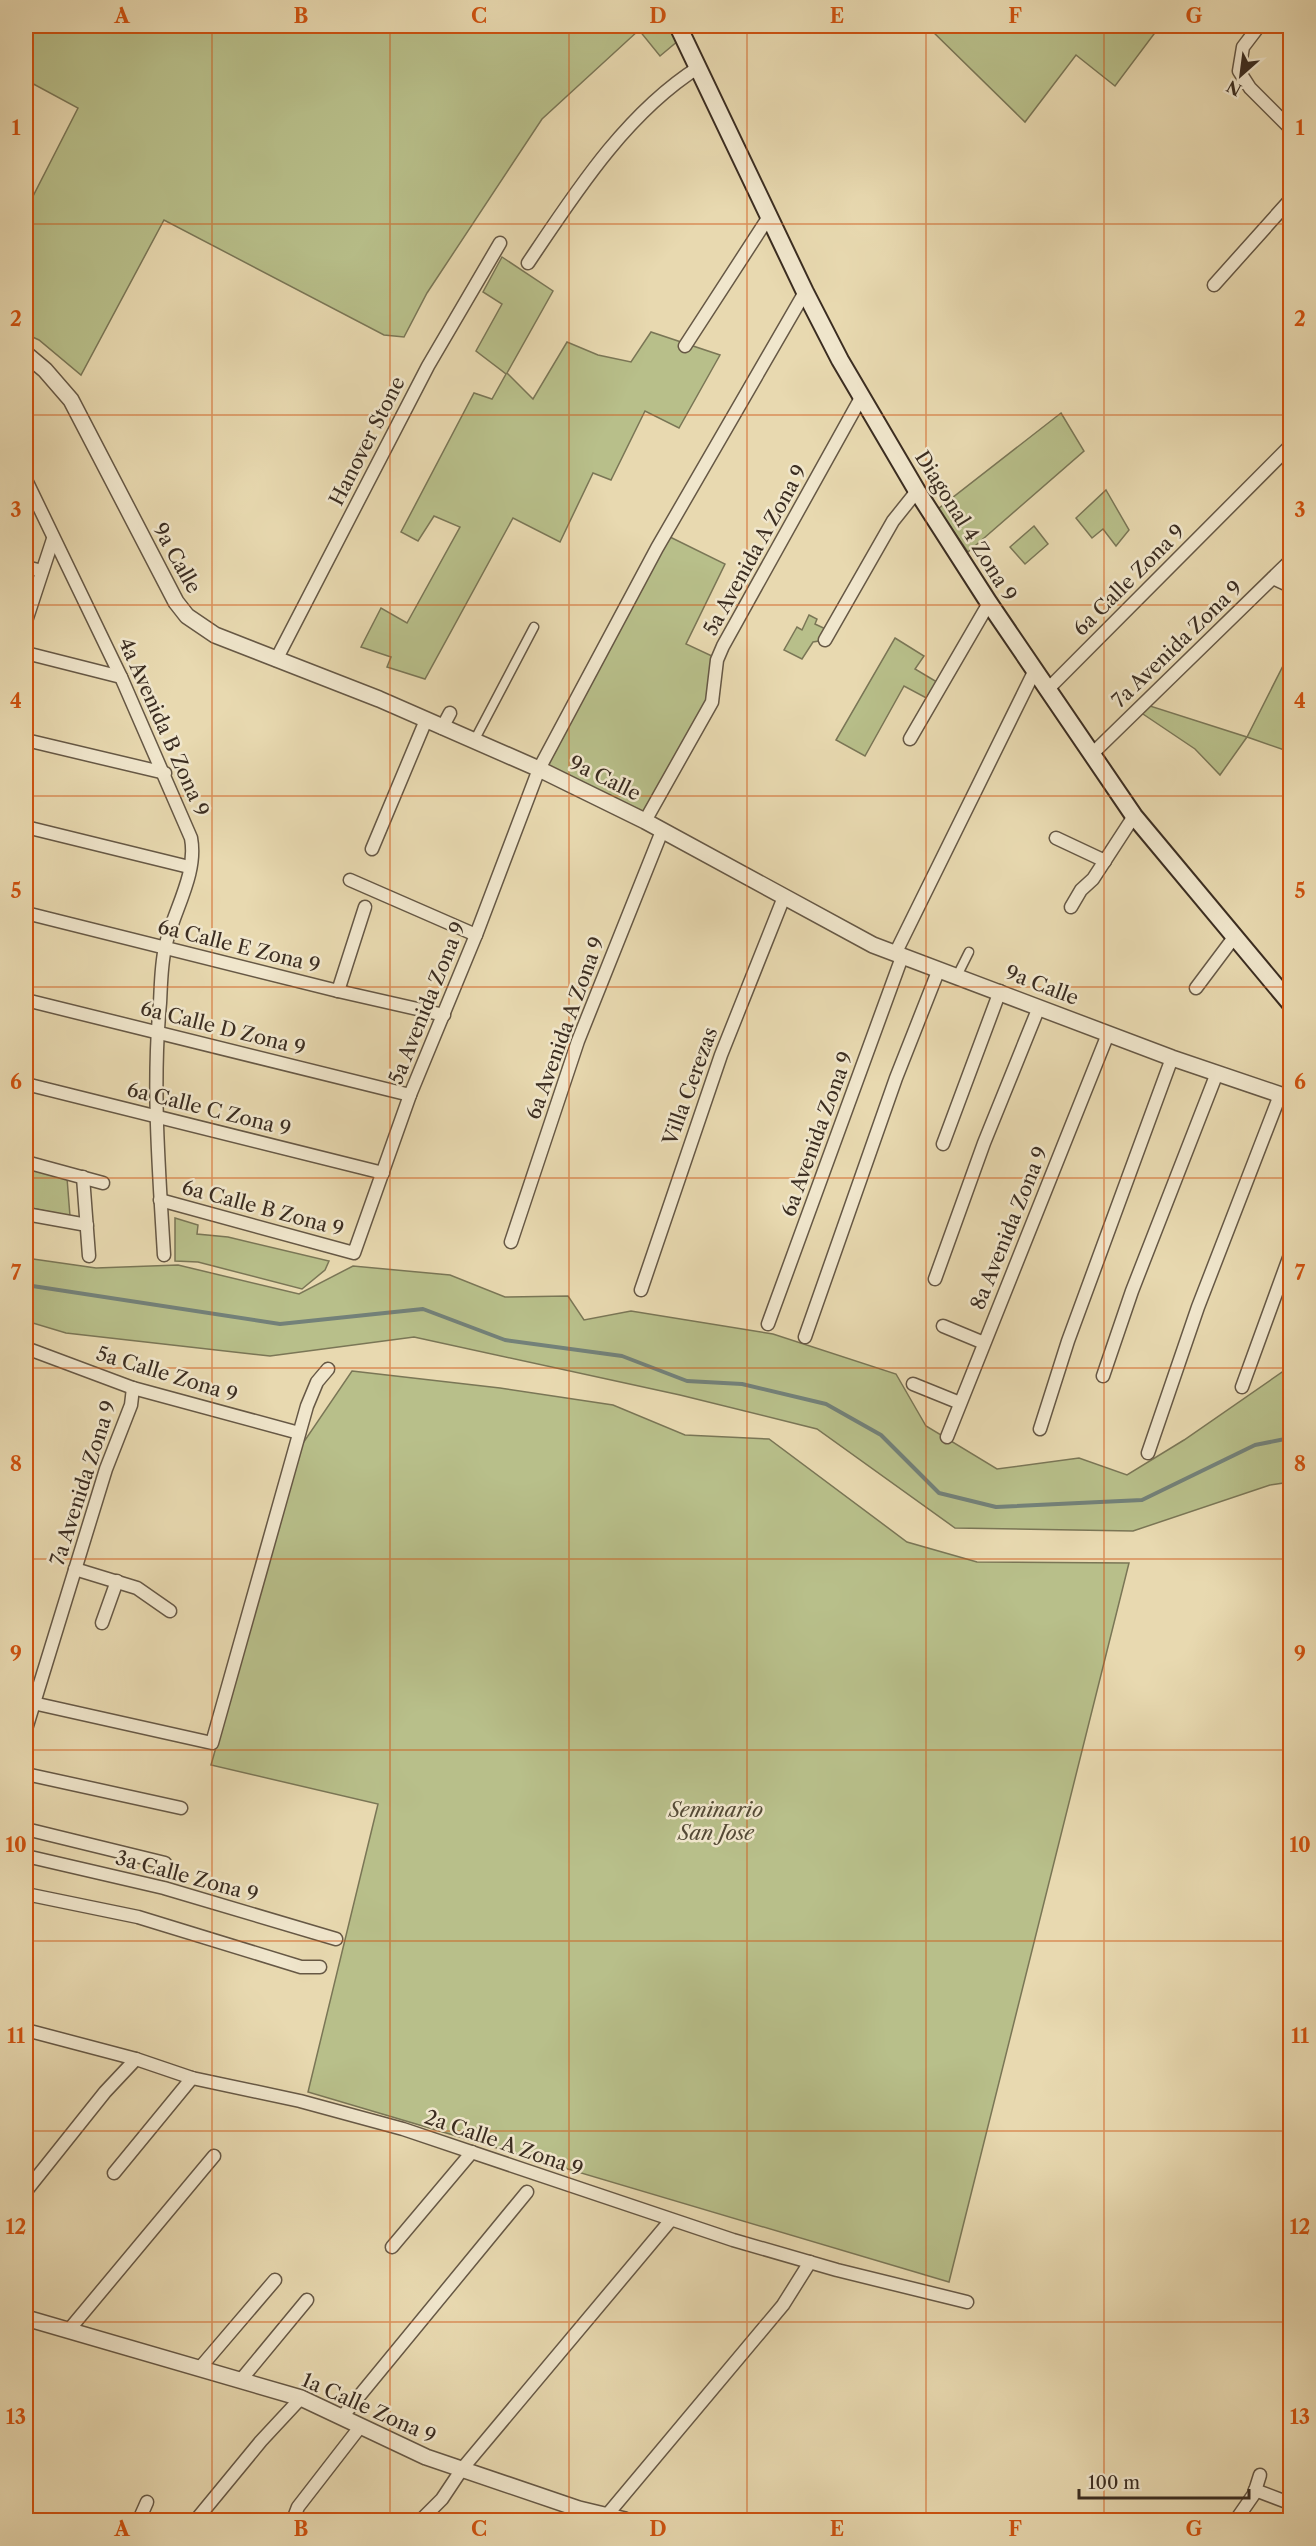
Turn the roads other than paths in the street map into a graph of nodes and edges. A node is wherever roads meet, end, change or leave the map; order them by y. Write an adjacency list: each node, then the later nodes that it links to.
1 (678, 26): 3 (main road, Diagonal 4 Zona 9)
2 (1259, 26): 4 (street)
3 (699, 68): 6 (main road, Diagonal 4 Zona 9); 8 (street)
4 (1290, 129)
5 (1290, 200): 9 (street)
6 (770, 215): 10 (main road, Diagonal 4 Zona 9); 11 (street)
7 (500, 243): 28 (street, Hanover Stone)
8 (528, 263)
9 (1214, 285)
10 (805, 292): 13 (main road, Diagonal 4 Zona 9); 39 (street, 5a Avenida Zona 9)
11 (685, 346)
12 (26, 354): 28 (street, 9a Calle)
13 (862, 396): 16 (main road, Diagonal 4 Zona 9); 42 (street, 5a Avenida A Zona 9)
14 (1290, 446): 31 (street, 6a Calle Zona 9)
15 (26, 480): 17 (street, 4a Avenida B Zona 9)
16 (917, 491): 23 (main road, Diagonal 4 Zona 9); 26 (street)
17 (53, 539): 20 (street); 30 (street, 4a Avenida B Zona 9)
18 (1290, 561): 21 (street, 7a Avenida Zona 9)
19 (26, 567): 20 (street)
20 (42, 571): 24 (street)
21 (1273, 578): 22 (street); 38 (street, 7a Avenida Zona 9)
22 (1290, 586)
23 (989, 603): 29 (main road, Diagonal 4 Zona 9); 35 (street)
24 (26, 621)
25 (534, 627): 37 (street)
26 (825, 640)
27 (26, 653): 30 (street)
28 (276, 660): 33 (street, 9a Calle)
29 (1035, 670): 31 (main road, Diagonal 4 Zona 9); 58 (street, 6a Avenida Zona 9)
30 (121, 676): 40 (street, 4a Avenida B Zona 9)
31 (1048, 689): 38 (main road, Diagonal 4 Zona 9)
32 (450, 713): 34 (street)
33 (426, 720): 34 (street, 9a Calle); 46 (street)
34 (442, 728): 37 (street, 9a Calle)
35 (910, 739)
36 (26, 740): 40 (street)
37 (474, 741): 39 (street, 9a Calle)
38 (1091, 755): 41 (main road, Diagonal 4 Zona 9)
39 (539, 769): 42 (street, 9a Calle); 54 (street, 5a Avenida Zona 9)
40 (165, 773): 48 (street, 4a Avenida B Zona 9)
41 (1134, 816): 47 (street); 55 (main road, Diagonal 4 Zona 9)
42 (645, 821): 44 (street, 9a Calle)
43 (26, 826): 48 (street)
44 (662, 831): 50 (street, 9a Calle); 84 (street, 6a Avenida A Zona 9)
45 (1056, 838): 47 (street)
46 (372, 849)
47 (1105, 861): 52 (street)
48 (189, 867): 56 (street, 4a Avenida B Zona 9)
49 (350, 880): 54 (street)
50 (784, 897): 58 (street, 9a Calle); 90 (street, Villa Cerezas)
51 (365, 907): 63 (street)
52 (1071, 907)
53 (26, 913): 56 (street, 6a Calle E Zona 9)
54 (476, 935): 67 (street, 5a Avenida Zona 9)
55 (1235, 936): 61 (street); 65 (main road, Diagonal 4 Zona 9)
56 (165, 948): 63 (street, 6a Calle E Zona 9); 68 (street, 4a Avenida B Zona 9)
57 (969, 952): 60 (street)
58 (899, 956): 59 (street, 9a Calle); 91 (street, 6a Avenida Zona 9)
59 (939, 969): 60 (street, 9a Calle); 93 (street)
60 (957, 976): 62 (street, 9a Calle)
61 (1196, 988)
62 (1000, 991): 66 (street, 9a Calle); 76 (street)
63 (338, 992): 67 (street, 6a Calle E Zona 9)
64 (26, 1000): 68 (street, 6a Calle D Zona 9)
65 (1290, 1003)
66 (1039, 1007): 69 (street, 9a Calle); 89 (street)
67 (444, 1015): 73 (street, 5a Avenida Zona 9)
68 (157, 1032): 73 (street, 6a Calle D Zona 9); 75 (street, 4a Avenida B Zona 9)
69 (1108, 1034): 70 (street, 9a Calle); 94 (street, 8a Avenida Zona 9)
70 (1172, 1058): 71 (street, 9a Calle); 102 (street)
71 (1217, 1073): 74 (street, 9a Calle); 97 (street)
72 (26, 1084): 75 (street, 6a Calle C Zona 9)
73 (410, 1095): 78 (street, 5a Avenida Zona 9)
74 (1285, 1097): 105 (street)
75 (155, 1115): 78 (street, 6a Calle C Zona 9); 81 (street, 4a Avenida B Zona 9)
76 (943, 1144)
77 (26, 1162): 79 (street)
78 (382, 1173): 85 (street, 5a Avenida Zona 9)
79 (83, 1177): 80 (street); 83 (street)
80 (103, 1183)
81 (160, 1200): 85 (street, 6a Calle B Zona 9); 86 (street, 4a Avenida B Zona 9)
82 (26, 1214): 83 (street)
83 (87, 1225): 88 (street)
84 (511, 1242)
85 (354, 1253)
86 (164, 1255)
87 (1290, 1255): 99 (street)
88 (89, 1256)
89 (935, 1279)
90 (641, 1290)
91 (768, 1324)
92 (943, 1326): 94 (street)
93 (805, 1337)
94 (984, 1343): 101 (street, 8a Avenida Zona 9)
95 (26, 1348): 100 (street, 5a Calle Zona 9)
96 (328, 1369): 103 (street)
97 (1103, 1376)
98 (913, 1384): 101 (street)
99 (1242, 1387)
100 (133, 1388): 103 (street, 5a Calle Zona 9); 106 (street, 7a Avenida Zona 9)
101 (960, 1403): 104 (street, 8a Avenida Zona 9)
102 (1040, 1429)
103 (299, 1433): 110 (street)
104 (946, 1437)
105 (1148, 1454)
106 (75, 1569): 107 (street); 110 (street, 7a Avenida Zona 9)
107 (117, 1581): 108 (street); 109 (street)
108 (171, 1611)
109 (102, 1623)
110 (33, 1703): 111 (street, 7a Avenida Zona 9)
111 (26, 1729)
112 (26, 1774): 113 (street)
113 (181, 1808)
114 (26, 1829): 116 (street)
115 (26, 1856): 118 (street, 3a Calle Zona 9)
116 (165, 1863)
117 (26, 1894): 119 (street)
118 (336, 1939)
119 (320, 1967)
120 (26, 2030): 121 (street, 2a Calle A Zona 9)
121 (136, 2059): 122 (street, 2a Calle A Zona 9); 126 (street)
122 (192, 2078): 123 (street, 2a Calle A Zona 9); 125 (street)
123 (472, 2152): 128 (street, 2a Calle A Zona 9); 129 (street)
124 (214, 2156): 135 (street)
125 (114, 2174)
126 (26, 2191)
127 (527, 2193): 139 (street)
128 (670, 2221): 130 (street, 2a Calle A Zona 9); 141 (street)
129 (392, 2247)
130 (810, 2262): 133 (street, 2a Calle A Zona 9); 146 (street)
131 (275, 2280): 136 (street)
132 (307, 2300): 137 (street)
133 (967, 2302)
134 (26, 2318): 135 (street, 1a Calle Zona 9)
135 (68, 2331): 136 (street, 1a Calle Zona 9)
136 (199, 2369): 137 (street, 1a Calle Zona 9)
137 (240, 2381): 138 (street, 1a Calle Zona 9)
138 (301, 2398): 139 (street, 1a Calle Zona 9); 148 (street)
139 (342, 2417): 140 (street, 1a Calle Zona 9)
140 (360, 2427): 141 (street, 1a Calle Zona 9); 149 (street)
141 (462, 2469): 146 (street, 1a Calle Zona 9); 150 (street)
142 (1260, 2475): 143 (street)
143 (1255, 2490): 144 (street); 152 (street)
144 (1290, 2498)
145 (147, 2502): 147 (street)
146 (607, 2516): 151 (street, 1a Calle Zona 9)
147 (139, 2520)
148 (196, 2520)
149 (293, 2520)
150 (421, 2520)
151 (626, 2520)
152 (1236, 2520)

